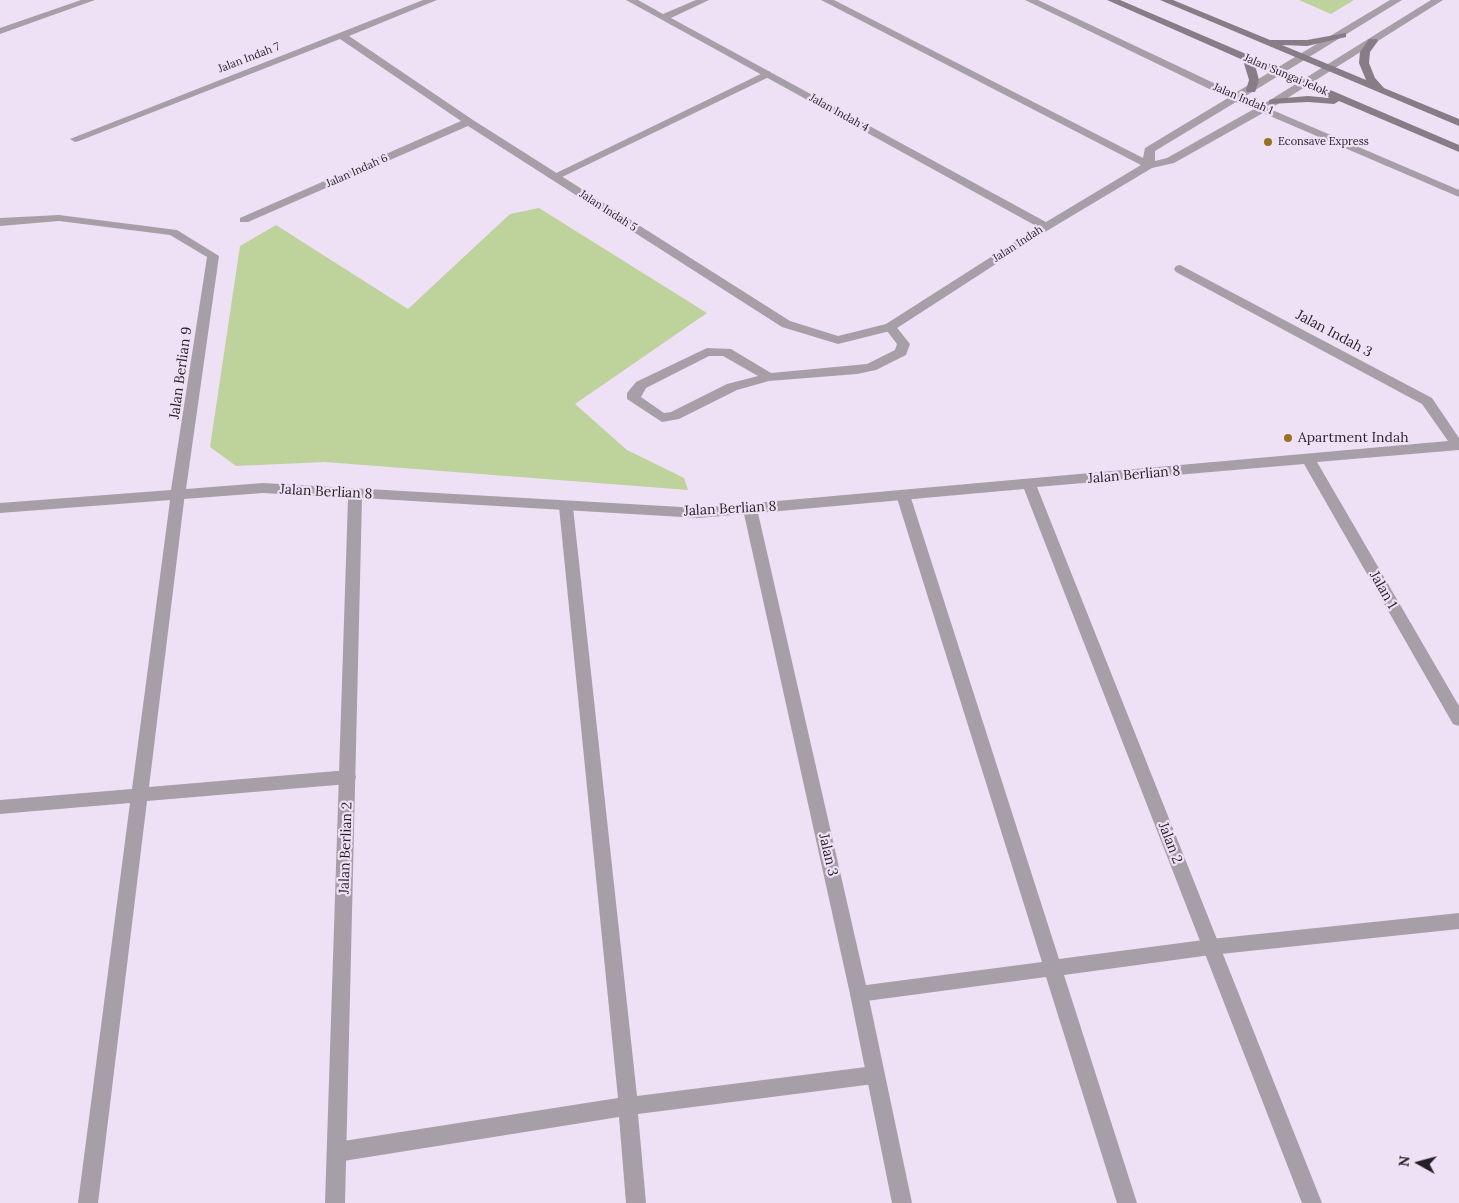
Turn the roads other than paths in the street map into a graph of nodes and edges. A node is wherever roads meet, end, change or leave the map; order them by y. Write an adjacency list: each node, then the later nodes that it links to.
1 (90, 0): 14 (street)
2 (432, 0): 15 (street, Jalan Indah 7)
3 (631, 0): 13 (street, Jalan Indah 4)
4 (704, 0): 13 (street)
5 (826, 0): 34 (street)
6 (1030, 0): 27 (street, Jalan Indah 1)
7 (1112, 0): 20 (street, Jalan Sungai Jelok)
8 (1165, 0): 17 (street, Jalan Sungai Jelok)
9 (1397, 0): 11 (street)
10 (1438, 0): 12 (street, Jalan Indah)
11 (1386, 7): 12 (street); 16 (street)
12 (1412, 16): 18 (street, Jalan Indah)
13 (664, 17): 23 (street, Jalan Indah 4)
14 (0, 32)
15 (341, 35): 30 (street, Jalan Indah 5); 32 (street, Jalan Indah 7)
16 (1342, 35): 17 (street); 19 (street)
17 (1265, 41): 19 (street, Jalan Sungai Jelok)
18 (1373, 42): 21 (street, Jalan Indah); 26 (street)
19 (1304, 58): 21 (street, Jalan Sungai Jelok); 22 (street)
20 (1248, 59): 22 (street, Jalan Sungai Jelok); 25 (street)
21 (1329, 68): 24 (street, Jalan Indah); 26 (street, Jalan Sungai Jelok)
22 (1280, 72): 24 (street, Jalan Sungai Jelok); 25 (street)
23 (767, 74): 35 (street); 39 (street, Jalan Indah 4)
24 (1305, 83): 28 (street, Jalan Sungai Jelok); 29 (street, Jalan Indah)
25 (1251, 90): 27 (street)
26 (1382, 90): 31 (street, Jalan Sungai Jelok)
27 (1237, 98): 29 (street, Jalan Indah 1); 34 (street)
28 (1348, 102): 29 (street); 33 (street, Jalan Sungai Jelok)
29 (1268, 105): 34 (street, Jalan Indah); 36 (street, Jalan Indah 1)
30 (469, 122): 35 (street, Jalan Indah 5); 37 (street, Jalan Indah 6)
31 (1459, 123)
32 (75, 139)
33 (1459, 150)
34 (1149, 165): 39 (street, Jalan Indah)
35 (554, 177): 41 (street, Jalan Indah 5)
36 (1459, 194)
37 (244, 220)
38 (0, 222): 46 (street, Jalan Berlian 9)
39 (1046, 227): 41 (street, Jalan Indah)
40 (1180, 269): 43 (street, Jalan Indah 3)
41 (890, 327): 42 (street)
42 (769, 376): 42 (street)
43 (1458, 445): 44 (street, Jalan Berlian 8)
44 (1308, 459): 45 (street, Jalan Berlian 8); 52 (street, Jalan 1)
45 (1029, 484): 48 (street, Jalan Berlian 8); 58 (street, Jalan 2)
46 (178, 493): 47 (street, Jalan Berlian 8); 50 (street, Jalan Berlian 8); 55 (street, Jalan Berlian 9)
47 (355, 494): 49 (street, Jalan Berlian 8); 54 (street, Jalan Berlian 2)
48 (903, 495): 51 (street, Jalan Berlian 8); 59 (street)
49 (566, 507): 51 (street, Jalan Berlian 8); 62 (street)
50 (0, 508)
51 (750, 509): 60 (street, Jalan 3)
52 (1454, 702): 53 (street, Jalan 1)
53 (1459, 720)
54 (348, 777): 55 (street); 63 (street, Jalan Berlian 2)
55 (140, 796): 56 (street); 64 (street, Jalan Berlian 9)
56 (0, 807)
57 (1459, 921): 58 (street)
58 (1211, 947): 59 (street); 69 (street, Jalan 2)
59 (1053, 970): 60 (street); 68 (street)
60 (859, 994): 61 (street, Jalan 3)
61 (874, 1075): 62 (street); 67 (street, Jalan 3)
62 (628, 1106): 63 (street); 66 (street)
63 (337, 1152): 65 (street, Jalan Berlian 2)
64 (88, 1203)
65 (336, 1203)
66 (636, 1203)
67 (902, 1203)
68 (1127, 1203)
69 (1312, 1203)

